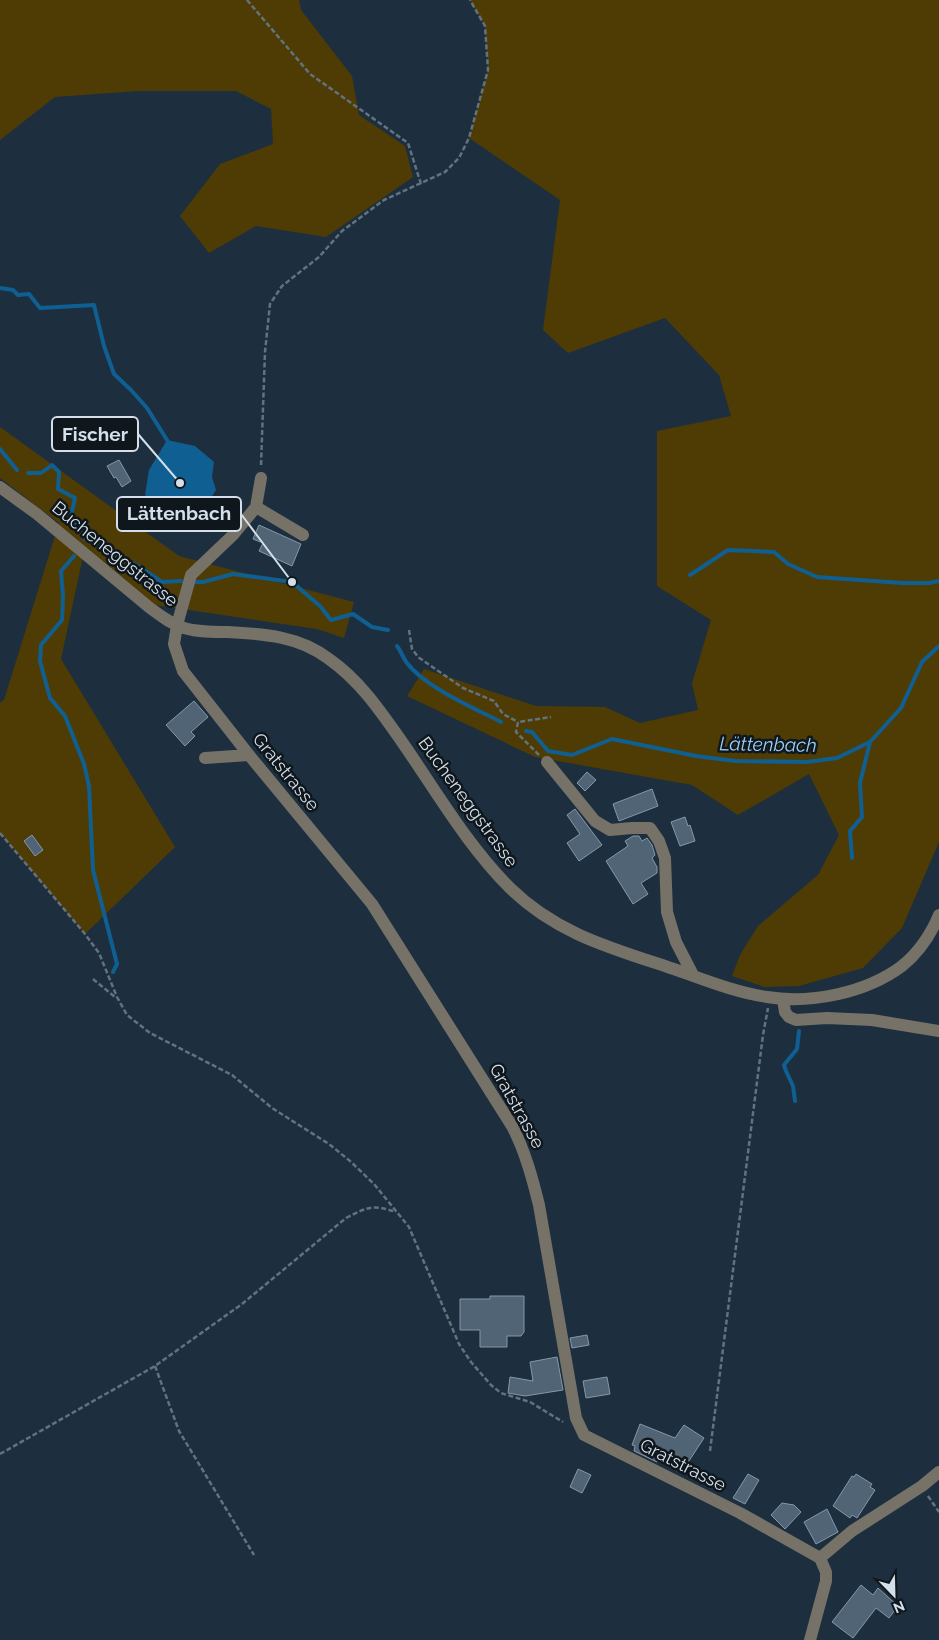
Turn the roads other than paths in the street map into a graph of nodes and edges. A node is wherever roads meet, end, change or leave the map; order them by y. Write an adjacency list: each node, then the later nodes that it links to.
1 (261, 478): 3 (street)
2 (0, 487): 5 (street, Bucheneggstrasse)
3 (256, 507): 4 (street); 5 (street, Gratstrasse)
4 (303, 534)
5 (177, 625): 6 (street, Gratstrasse); 10 (street, Bucheneggstrasse)
6 (249, 755): 7 (street); 14 (street, Gratstrasse)
7 (205, 758)
8 (547, 762): 10 (street)
9 (939, 915): 11 (street, Bucheneggstrasse)
10 (693, 975): 11 (street, Bucheneggstrasse)
11 (783, 999): 12 (street)
12 (939, 1031)
13 (939, 1472): 14 (street)
14 (820, 1558): 15 (street)
15 (810, 1640)

